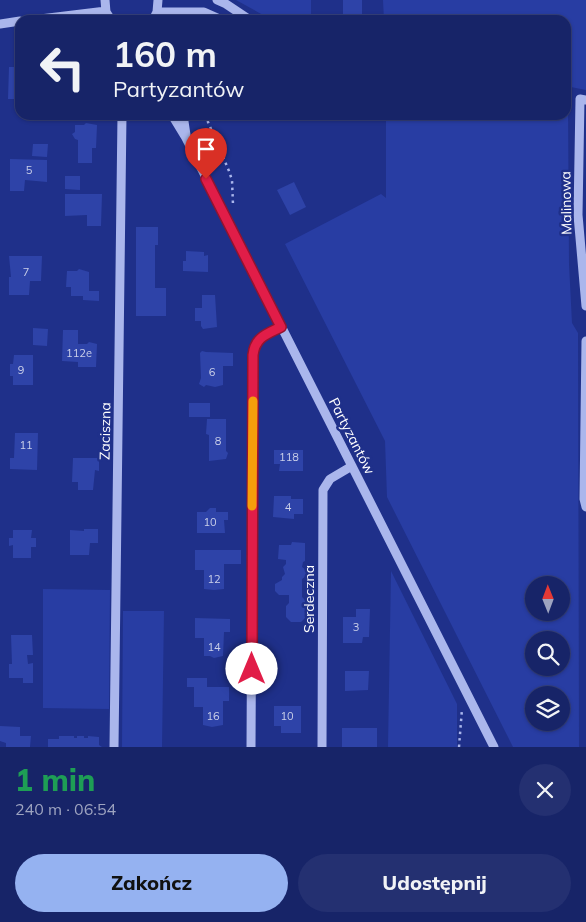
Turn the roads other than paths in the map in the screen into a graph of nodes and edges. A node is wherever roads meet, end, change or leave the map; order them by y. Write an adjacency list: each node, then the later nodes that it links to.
1 (106, 0): 5 (street)
2 (158, 0): 8 (street)
3 (217, 0): 4 (street)
4 (233, 8): 11 (street); 12 (street)
5 (106, 11): 6 (street); 7 (street)
6 (73, 15)
7 (108, 15)
8 (155, 15)
9 (167, 15): 10 (street)
10 (212, 15)
11 (228, 15)
12 (243, 15)
13 (15, 22): 14 (street)
14 (0, 24)
15 (583, 100): 20 (street, Malinowa)
16 (122, 120): 25 (street, Zaciszna)
17 (175, 120): 19 (street, Partyzantów)
18 (184, 120): 19 (street, Partyzantów)
19 (186, 138): 21 (street, Partyzantów)
20 (586, 306)
21 (281, 327): 23 (street, Partyzantów); 26 (street)
22 (586, 341): 24 (street)
23 (352, 466): 27 (street, Serdeczna); 28 (street, Partyzantów)
24 (586, 507)
25 (114, 747)
26 (252, 747)
27 (322, 747)
28 (494, 747)

